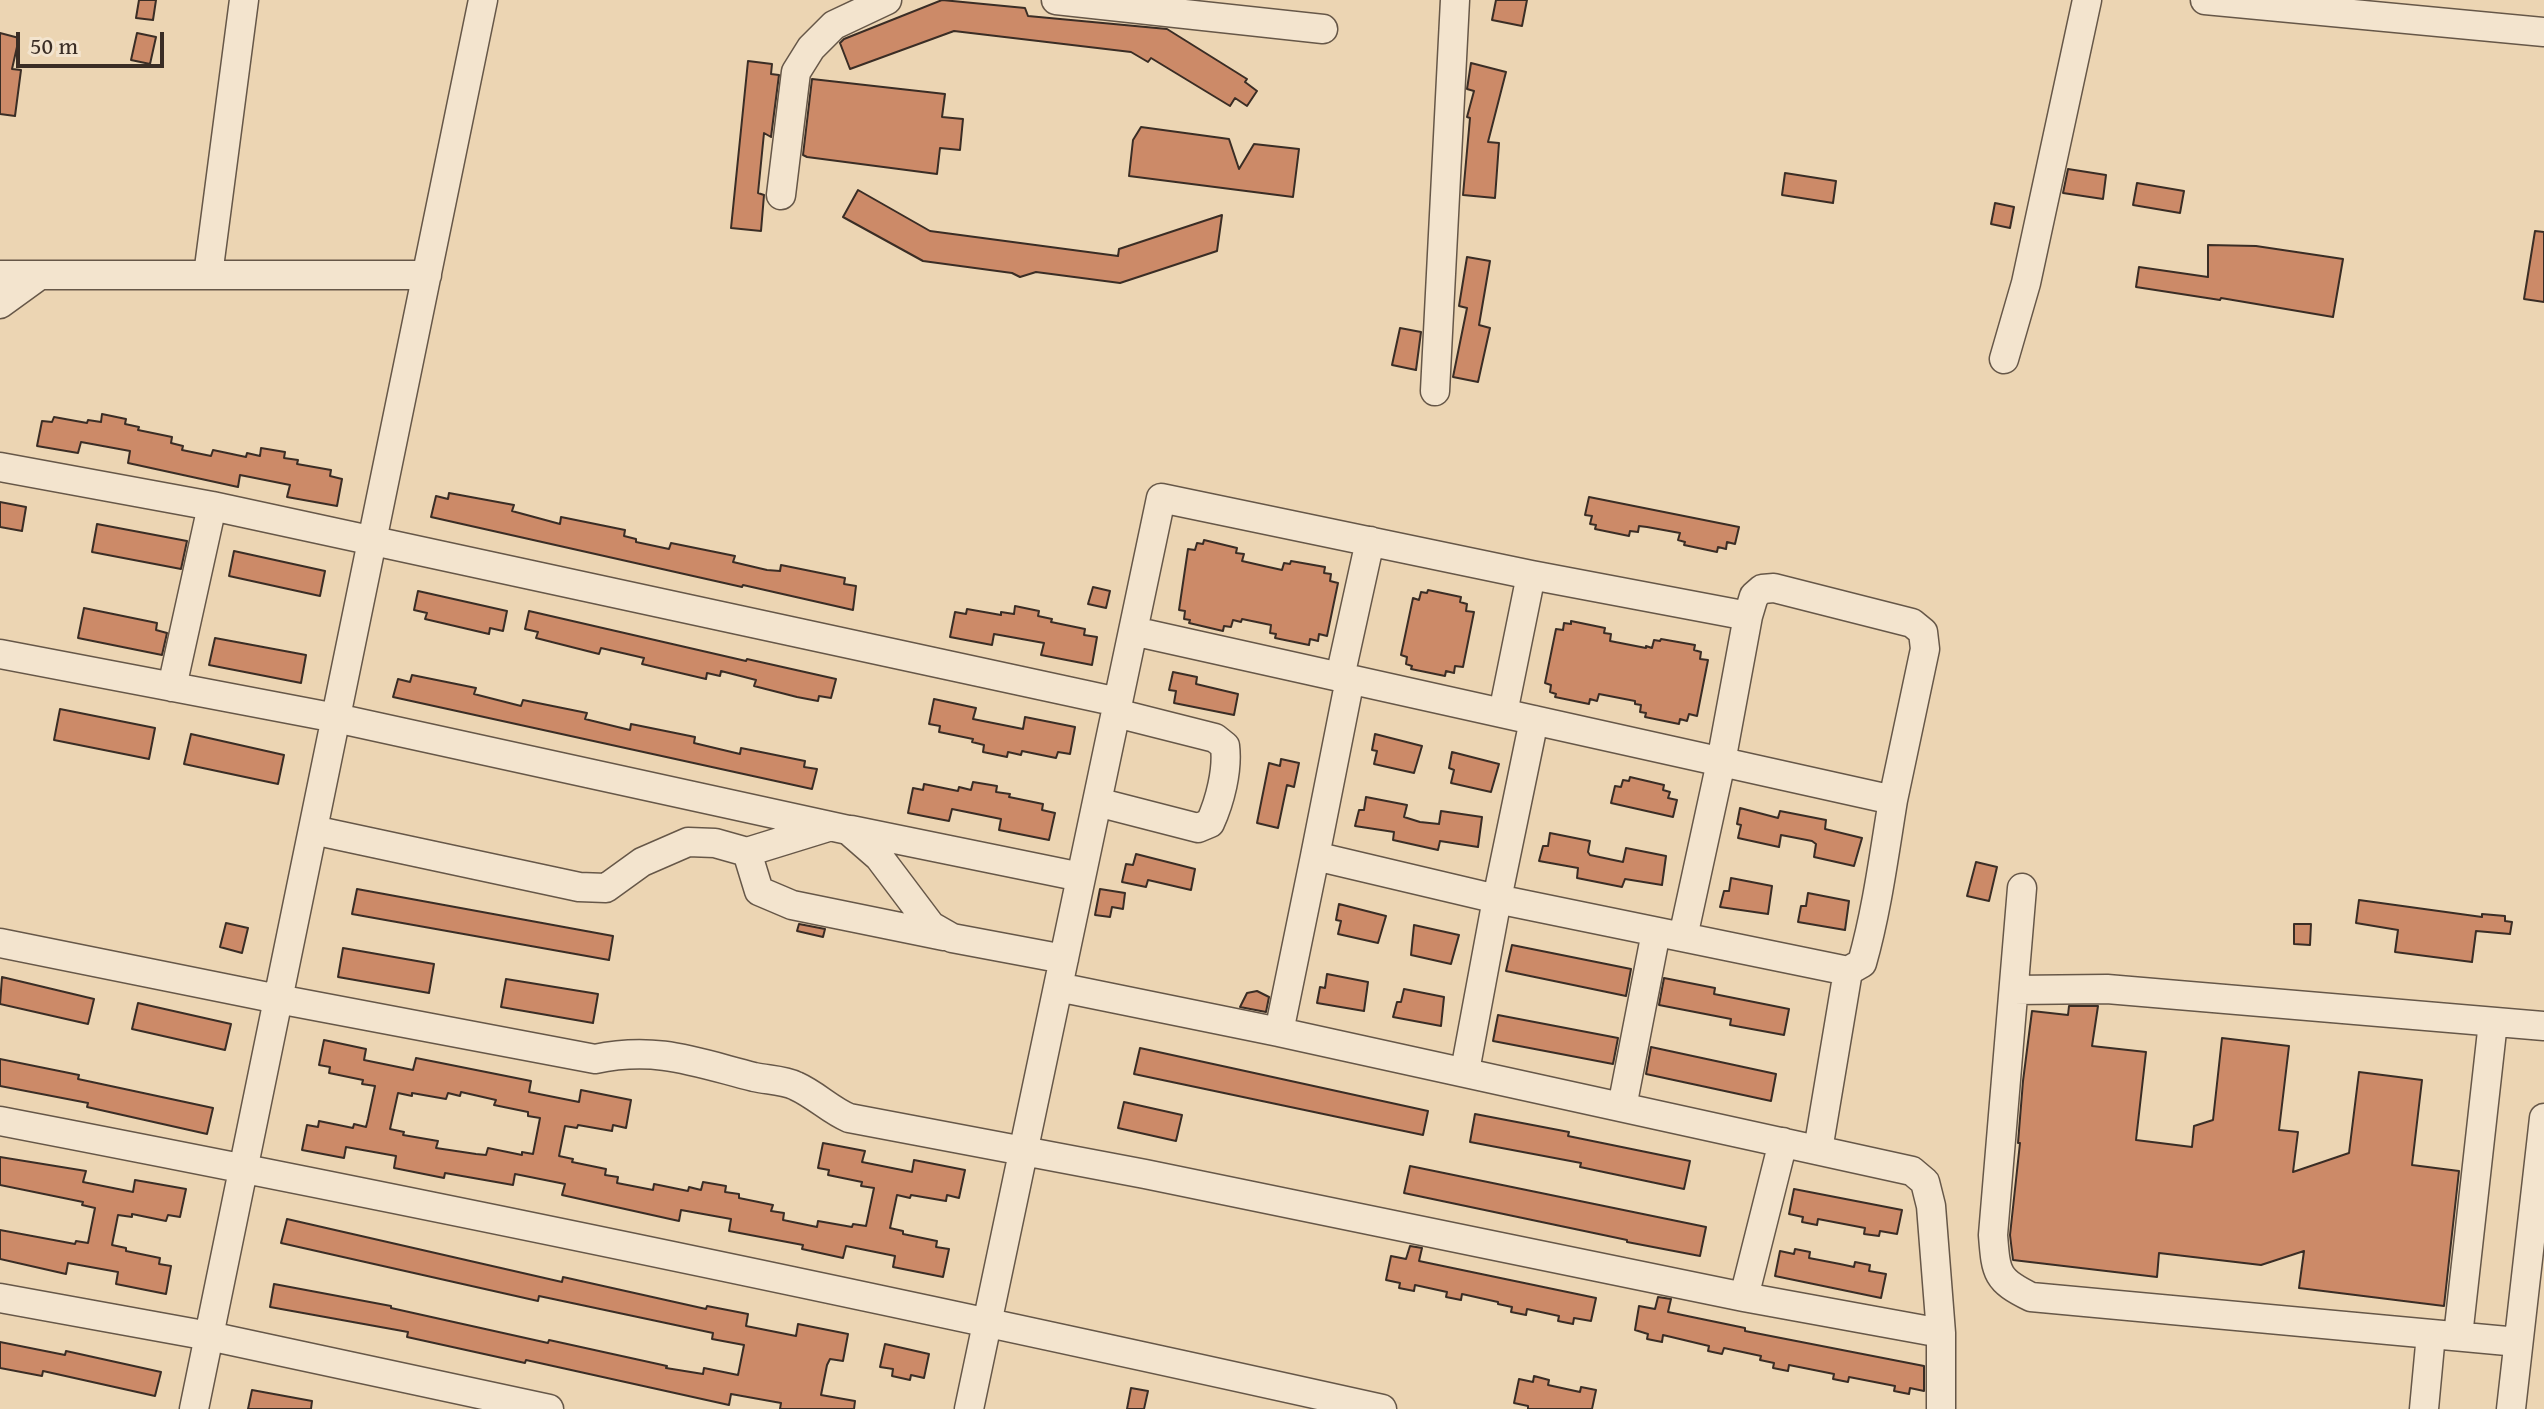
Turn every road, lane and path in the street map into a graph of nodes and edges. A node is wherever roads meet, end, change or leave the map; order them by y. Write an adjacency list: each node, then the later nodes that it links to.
1 (244, 0): 13 (street)
2 (483, 0): 14 (street)
3 (887, 0): 10 (street)
4 (1056, 0): 8 (street)
5 (1455, 0): 17 (street)
6 (2087, 0): 16 (street)
7 (2205, 0): 9 (street)
8 (1323, 29)
9 (2544, 32)
10 (781, 195)
11 (0, 275): 12 (street)
12 (40, 275): 13 (street); 15 (street)
13 (208, 275): 14 (street)
14 (427, 275): 20 (street)
15 (0, 304)
16 (2004, 359)
17 (1435, 391)
18 (0, 467): 19 (street)
19 (212, 506): 20 (street); 27 (street)
20 (372, 540): 28 (street); 30 (street)
21 (1370, 541): 22 (street); 24 (street); 26 (street)
22 (1531, 575): 23 (street); 29 (street)
23 (1748, 616): 32 (street); 33 (street)
24 (1133, 631): 26 (street); 28 (street)
25 (0, 654): 27 (street)
26 (1345, 678): 29 (street); 38 (street)
27 (172, 687): 30 (street)
28 (1117, 707): 34 (street); 34 (street)
29 (1503, 713): 31 (street)
30 (336, 718): 35 (street); 36 (street)
31 (1534, 720): 32 (street); 41 (street)
32 (1721, 762): 33 (street); 42 (street)
33 (1893, 800): 46 (street)
34 (1097, 802): 39 (street)
35 (840, 828): 37 (street); 39 (street); 43 (street)
36 (313, 830): 37 (street); 49 (street)
37 (747, 852): 43 (street)
38 (1315, 856): 41 (street); 52 (street)
39 (1081, 877): 45 (street)
40 (2022, 888): 48 (street)
41 (1497, 899): 42 (street); 53 (street)
42 (1669, 934): 46 (street); 54 (street)
43 (952, 938): 45 (street)
44 (0, 943): 49 (street)
45 (1064, 959): 47 (street)
46 (1848, 971): 58 (street)
47 (1058, 987): 52 (street); 59 (street)
48 (2014, 990): 50 (street); 66 (street)
49 (278, 999): 59 (street); 60 (street)
50 (2493, 1022): 51 (street); 66 (street)
51 (2544, 1026)
52 (1279, 1032): 53 (street)
53 (1465, 1071): 54 (street)
54 (1622, 1107): 57 (street)
55 (2544, 1118): 61 (street)
56 (0, 1121): 60 (street)
57 (1783, 1142): 58 (street); 62 (street)
58 (1818, 1150): 65 (street)
59 (1023, 1152): 62 (street); 64 (street)
60 (243, 1168): 64 (street); 67 (street)
61 (2538, 1214): 68 (street)
62 (1744, 1297): 65 (street)
63 (0, 1298): 67 (street)
64 (987, 1321): 71 (street); 72 (street)
65 (1941, 1333): 73 (street)
66 (2444, 1335): 68 (street); 74 (street)
67 (209, 1336): 69 (street); 70 (street)
68 (2518, 1342): 75 (street)
69 (194, 1409)
70 (549, 1409)
71 (969, 1409)
72 (1382, 1409)
73 (1941, 1409)
74 (2424, 1409)
75 (2511, 1409)

